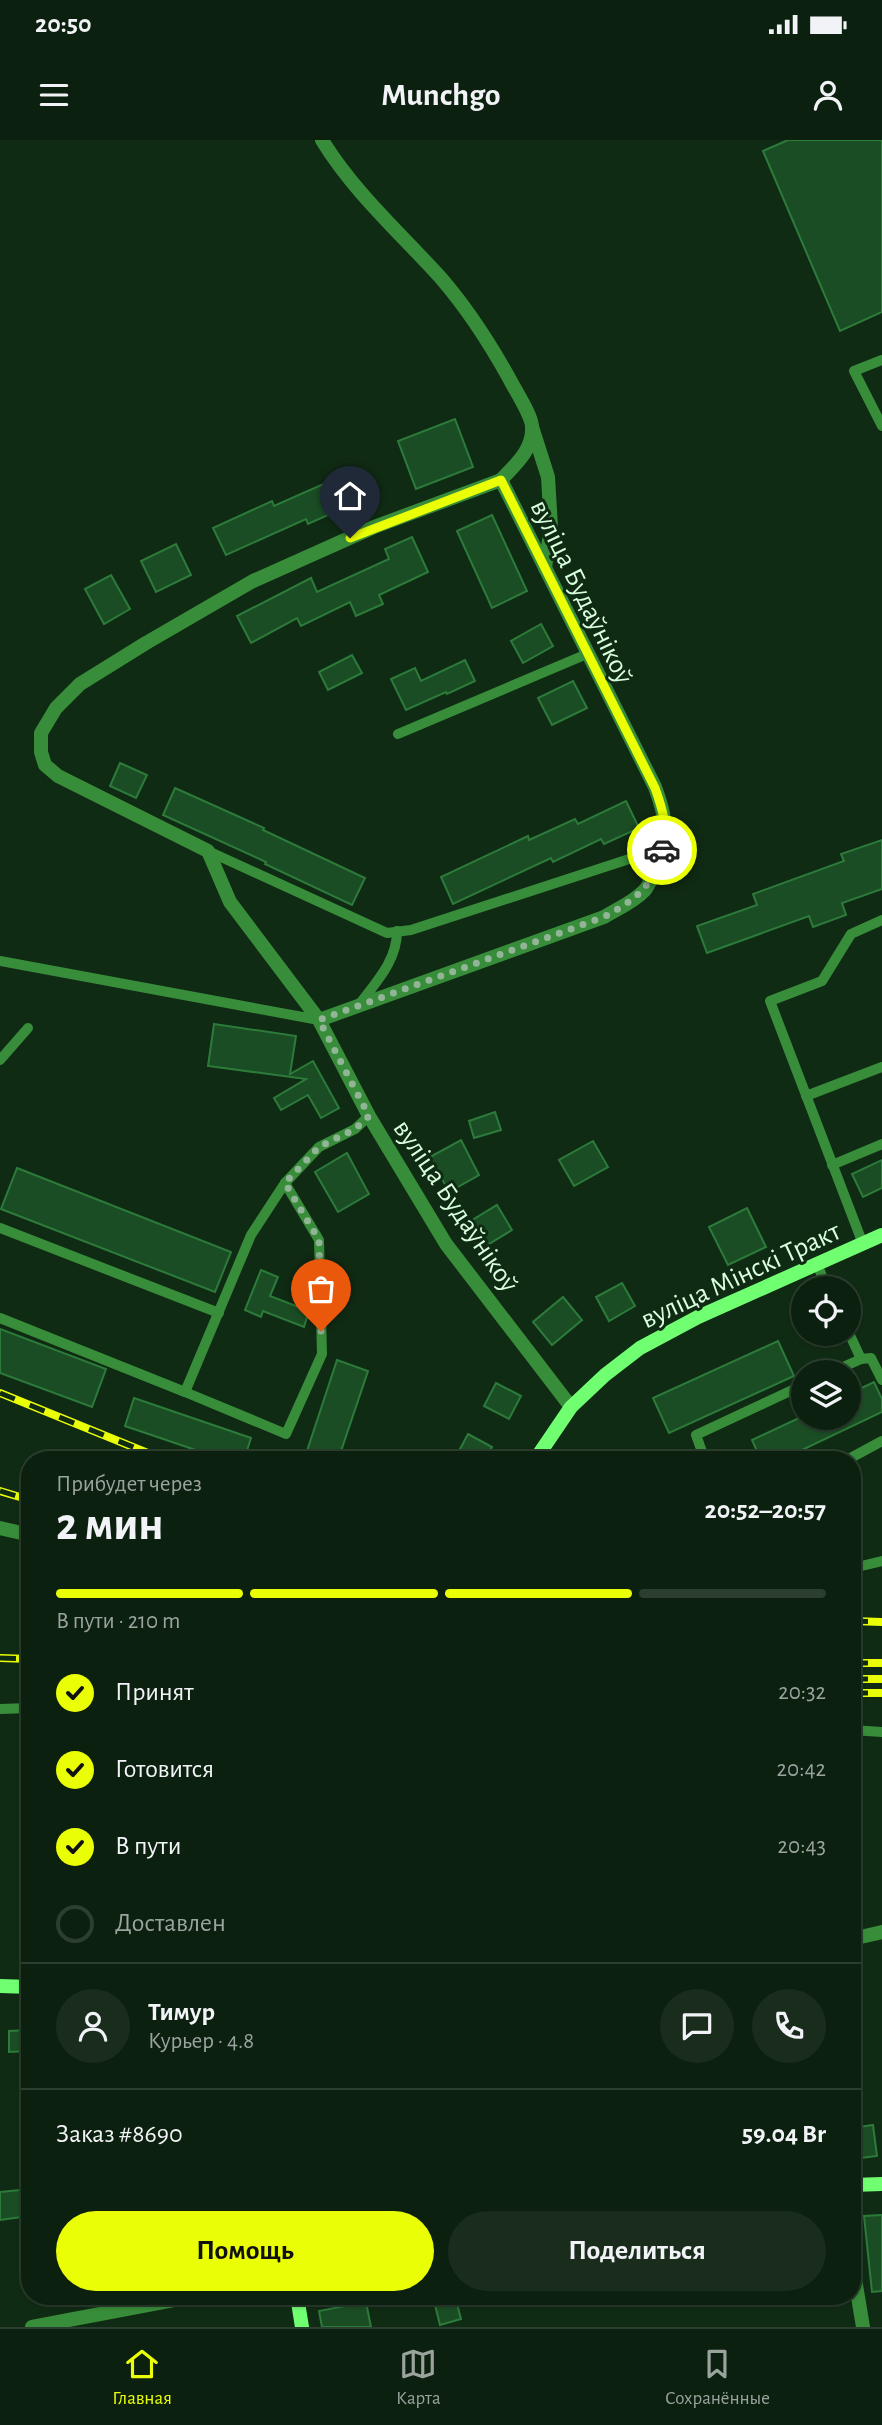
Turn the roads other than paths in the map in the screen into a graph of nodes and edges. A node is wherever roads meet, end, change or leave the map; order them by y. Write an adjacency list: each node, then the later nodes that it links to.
1 (322, 140): 3 (street)
2 (882, 360): 4 (lane)
3 (532, 426): 5 (street); 6 (street)
4 (882, 426)
5 (501, 480): 6 (street, вуліца Будаўнікоў); 10 (street, вуліца Будаўнікоў)
6 (545, 569): 7 (street, вуліца Будаўнікоў)
7 (587, 654): 8 (lane); 9 (street, вуліца Будаўнікоў)
8 (398, 734)
9 (663, 848): 12 (lane); 14 (street, вуліца Будаўнікоў)
10 (208, 851): 12 (lane); 15 (street, вуліца Будаўнікоў)
11 (882, 920): 19 (lane)
12 (397, 932): 14 (lane)
13 (0, 961): 15 (lane)
14 (359, 1005): 15 (street, вуліца Будаўнікоў)
15 (319, 1020): 20 (street, вуліца Будаўнікоў)
16 (28, 1028): 17 (lane)
17 (0, 1060)
18 (882, 1067): 19 (lane)
19 (806, 1096): 22 (lane)
20 (369, 1116): 23 (lane); 36 (street, вуліца Будаўнікоў)
21 (882, 1144): 22 (lane)
22 (832, 1165): 26 (lane)
23 (285, 1183): 29 (lane); 35 (lane)
24 (0, 1228): 29 (lane)
25 (882, 1235): 26 (street, вуліца Мінскі Тракт)
26 (863, 1244): 27 (street, вуліца Мінскі Тракт)
27 (817, 1264): 28 (lane); 36 (street, вуліца Мінскі Тракт)
28 (822, 1276)
29 (219, 1314): 35 (lane)
30 (0, 1318): 35 (lane)
31 (855, 1346): 32 (lane)
32 (861, 1359): 33 (lane)
33 (882, 1380)
34 (791, 1391): 39 (lane)
35 (185, 1392)
36 (571, 1407): 38 (street, вуліца Мінскі Тракт)
37 (882, 1441): 40 (lane)
38 (540, 1451)
39 (701, 1451)
40 (861, 1452)
41 (0, 1528): 42 (street)
42 (21, 1533)
43 (882, 1561): 44 (lane)
44 (861, 1566)
45 (21, 1708): 46 (lane)
46 (0, 1709)
47 (861, 1731): 48 (lane)
48 (882, 1732)
49 (882, 1932): 50 (street)
50 (861, 1937)
51 (0, 1986): 52 (street)
52 (21, 1987)
53 (882, 2184): 54 (street)
54 (861, 2185)
55 (148, 2305): 58 (street)
56 (298, 2305): 59 (street)
57 (859, 2305): 60 (street)
58 (32, 2327)
59 (302, 2327)
60 (863, 2327)

